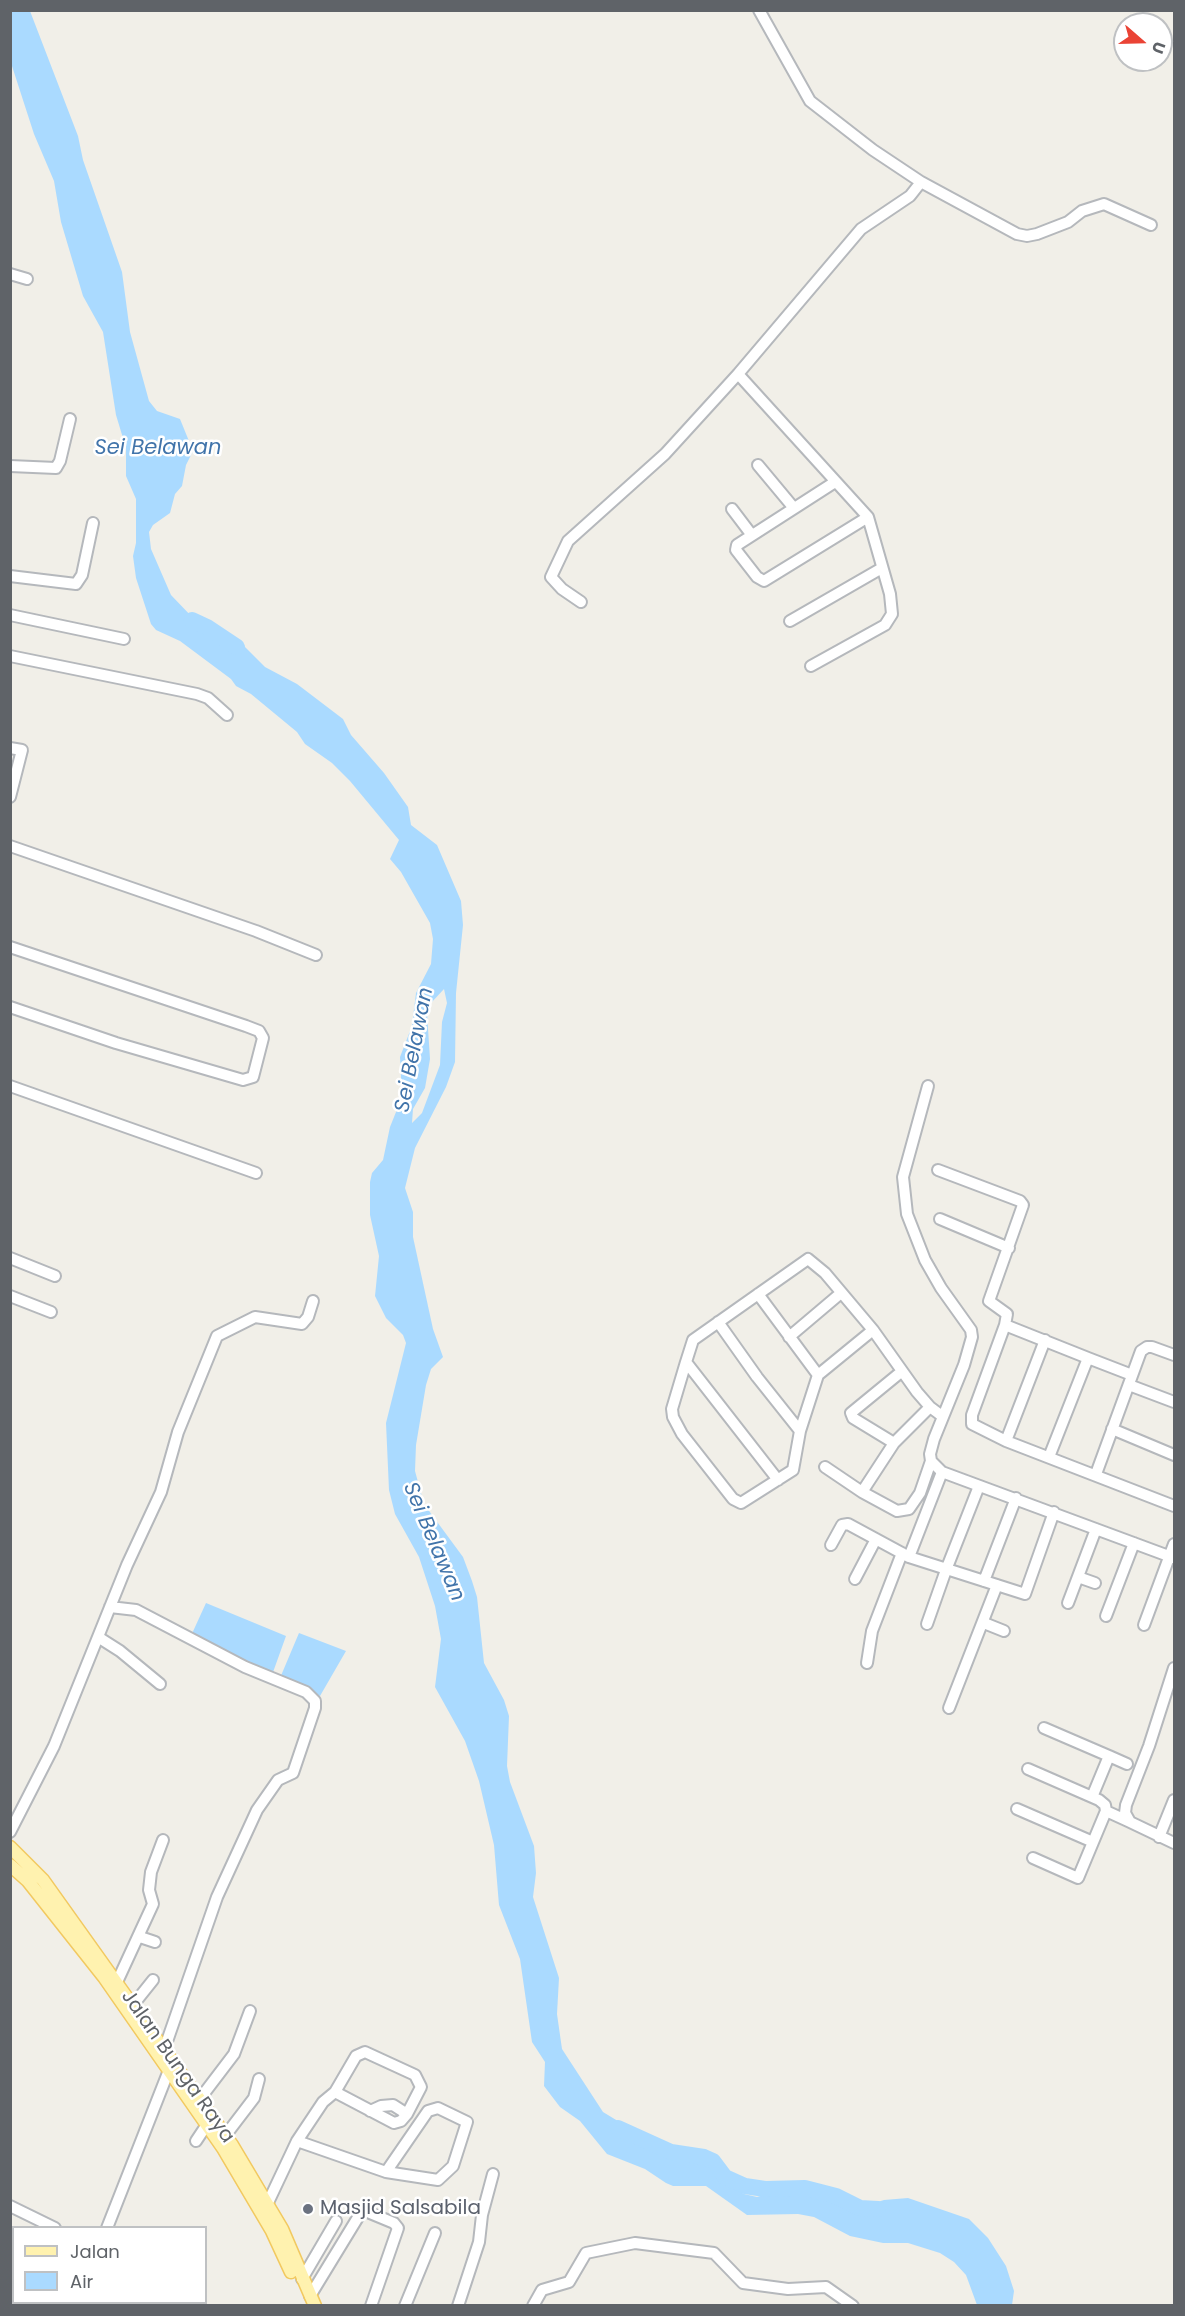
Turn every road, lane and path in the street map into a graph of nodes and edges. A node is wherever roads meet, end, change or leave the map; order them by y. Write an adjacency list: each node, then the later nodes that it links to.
1 (759, 10): 2 (street)
2 (921, 182): 3 (street); 6 (street)
3 (1151, 225)
4 (10, 274): 5 (street)
5 (27, 279)
6 (738, 374): 10 (street); 18 (street)
7 (70, 419): 9 (street)
8 (758, 465): 11 (street)
9 (10, 466)
10 (835, 482): 11 (street); 13 (street)
11 (793, 507): 15 (street)
12 (732, 509): 15 (street)
13 (868, 518): 15 (street); 16 (street)
14 (93, 523): 17 (street)
15 (751, 534)
16 (882, 568): 20 (street); 23 (street)
17 (10, 576)
18 (581, 603)
19 (10, 615): 21 (street)
20 (790, 621)
21 (124, 639)
22 (10, 656): 24 (street)
23 (811, 666)
24 (227, 715)
25 (10, 748): 26 (street)
26 (10, 796)
27 (10, 846): 29 (street)
28 (10, 947): 30 (street)
29 (316, 956)
30 (10, 1007)
31 (10, 1086): 34 (street)
32 (928, 1086): 57 (street)
33 (938, 1170): 36 (street)
34 (256, 1173)
35 (940, 1220): 36 (street)
36 (1009, 1248): 45 (street)
37 (10, 1258): 38 (street)
38 (55, 1276)
39 (841, 1293): 40 (street); 46 (street); 47 (street)
40 (758, 1294): 44 (street); 47 (street)
41 (10, 1296): 43 (street)
42 (313, 1301): 88 (street)
43 (51, 1312)
44 (718, 1322): 51 (street); 59 (street)
45 (1005, 1325): 48 (street); 60 (street)
46 (873, 1330): 52 (street); 53 (street)
47 (789, 1337): 53 (street)
48 (1045, 1340): 50 (street); 60 (street)
49 (1174, 1355): 54 (street)
50 (1088, 1358): 54 (street); 63 (street)
51 (686, 1362): 68 (street); 68 (street)
52 (901, 1372): 56 (street); 61 (street)
53 (818, 1376): 59 (street)
54 (1131, 1380): 55 (street); 58 (street)
55 (1174, 1402)
56 (930, 1407): 57 (street); 61 (street)
57 (942, 1416): 64 (street)
58 (1112, 1429): 62 (street); 67 (street)
59 (800, 1431): 68 (street)
60 (1006, 1441): 63 (street)
61 (894, 1443): 70 (street)
62 (1174, 1455)
63 (1049, 1457): 67 (street)
64 (931, 1461): 66 (street); 70 (street)
65 (825, 1467): 70 (street)
66 (942, 1472): 69 (street); 79 (street)
67 (1096, 1474): 72 (street)
68 (778, 1480)
69 (979, 1486): 71 (street); 81 (street)
70 (862, 1492)
71 (1016, 1498): 73 (street); 84 (street)
72 (1174, 1506)
73 (1054, 1512): 74 (street); 86 (street)
74 (1096, 1528): 76 (street); 82 (street)
75 (876, 1539): 78 (street); 79 (street); 83 (street)
76 (1134, 1543): 80 (street); 89 (street)
77 (1174, 1544): 80 (street)
78 (831, 1545)
79 (905, 1555): 81 (street); 95 (street)
80 (1172, 1557): 92 (street)
81 (945, 1570): 84 (street); 91 (street)
82 (1078, 1577): 85 (street); 87 (street)
83 (855, 1579)
84 (984, 1581): 86 (street)
85 (1095, 1583)
86 (998, 1586): 90 (street)
87 (1068, 1603)
88 (110, 1607): 94 (street); 123 (street)
89 (1106, 1616)
90 (984, 1623): 93 (street); 99 (street)
91 (927, 1624)
92 (1144, 1625)
93 (1004, 1631)
94 (98, 1638): 97 (street); 109 (street)
95 (867, 1663)
96 (1174, 1668): 98 (street)
97 (160, 1684)
98 (1171, 1690): 108 (street)
99 (949, 1708)
100 (1044, 1728): 101 (street)
101 (1109, 1756): 102 (street); 104 (street)
102 (1127, 1764)
103 (1028, 1769): 104 (street)
104 (1092, 1797): 107 (street)
105 (1174, 1800): 110 (street)
106 (1017, 1809): 112 (street)
107 (1106, 1811): 108 (street); 112 (street)
108 (1130, 1822): 110 (street)
109 (10, 1832)
110 (1159, 1837): 113 (street)
111 (162, 1840): 117 (street)
112 (1093, 1842): 115 (street)
113 (1174, 1843)
114 (10, 1847): 120 (main road, Jalan Bunga Raya)
115 (1033, 1858)
116 (10, 1865): 124 (main road, Jalan Bunga Raya)
117 (140, 1937): 118 (street); 120 (street)
118 (155, 1942)
119 (153, 1980): 121 (street)
120 (117, 1982): 121 (main road, Jalan Bunga Raya)
121 (133, 2005): 123 (main road, Jalan Bunga Raya)
122 (250, 2011): 127 (street)
123 (164, 2050): 124 (main road, Jalan Bunga Raya)
124 (170, 2067): 127 (main road, Jalan Bunga Raya); 130 (main road, Jalan Bunga Raya); 140 (street)
125 (259, 2079): 131 (street)
126 (335, 2092): 128 (street); 129 (street); 133 (street)
127 (199, 2100): 131 (main road, Jalan Bunga Raya)
128 (370, 2111): 129 (street); 129 (street)
129 (407, 2114)
130 (206, 2126): 132 (street); 137 (main road, Jalan Bunga Raya)
131 (225, 2136): 137 (main road, Jalan Bunga Raya)
132 (196, 2141)
133 (297, 2141): 134 (street); 137 (street)
134 (387, 2172): 134 (street)
135 (493, 2174): 146 (street)
136 (10, 2206): 139 (street)
137 (265, 2209): 142 (main road, Jalan Bunga Raya); 143 (main road, Jalan Bunga Raya)
138 (336, 2221): 142 (street)
139 (52, 2226)
140 (108, 2226)
141 (435, 2233): 145 (street)
142 (302, 2279): 143 (main road, Jalan Bunga Raya)
143 (311, 2302): 144 (street)
144 (371, 2306)
145 (405, 2306)
146 (458, 2306)
147 (533, 2306): 148 (street)
148 (854, 2306)

